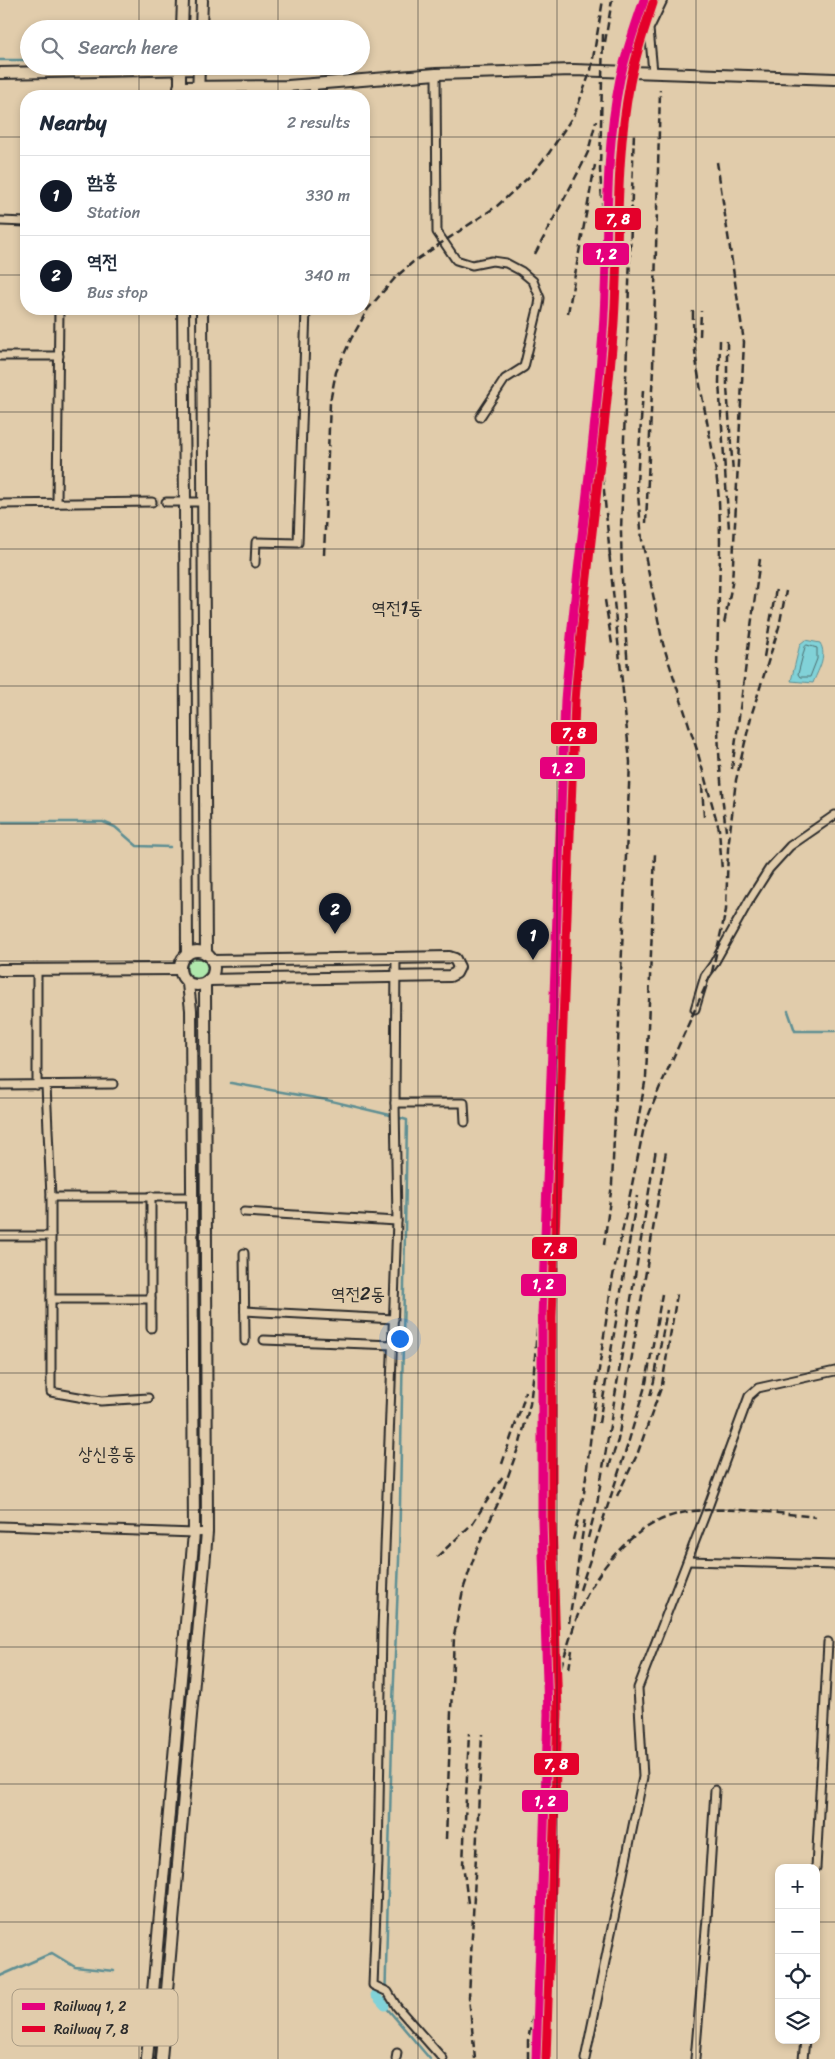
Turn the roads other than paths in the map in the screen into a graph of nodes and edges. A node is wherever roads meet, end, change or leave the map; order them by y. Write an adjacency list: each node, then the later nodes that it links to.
1 (183, 0): 4 (main road)
2 (202, 0): 5 (main road)
3 (663, 0): 7 (street)
4 (182, 20)
5 (201, 20)
6 (20, 72): 8 (main road)
7 (653, 72): 9 (main road); 12 (main road)
8 (0, 73)
9 (436, 74): 13 (main road); 26 (street)
10 (180, 75): 14 (main road)
11 (199, 75): 15 (main road)
12 (835, 79)
13 (314, 84): 16 (main road); 17 (street)
14 (180, 90)
15 (198, 90)
16 (225, 90)
17 (314, 90)
18 (0, 221): 19 (street)
19 (20, 222)
20 (59, 315): 25 (street)
21 (183, 315): 29 (main road)
22 (202, 315): 30 (main road)
23 (306, 315): 33 (street)
24 (0, 356): 25 (street)
25 (59, 356): 31 (street)
26 (480, 417)
27 (152, 502): 31 (street)
28 (166, 502): 29 (street)
29 (185, 502): 30 (street); 35 (main road)
30 (203, 502): 36 (main road)
31 (57, 503): 32 (street)
32 (0, 504)
33 (255, 563)
34 (835, 815): 44 (street)
35 (187, 955): 36 (main road); 38 (main road)
36 (209, 957): 37 (main road); 42 (main road)
37 (396, 957): 41 (street); 41 (main road)
38 (180, 969): 40 (main road); 43 (main road)
39 (0, 970): 40 (main road)
40 (37, 970): 46 (street)
41 (396, 977): 42 (main road); 49 (street)
42 (207, 982): 43 (main road); 70 (main road)
43 (188, 984): 53 (main road)
44 (695, 1008)
45 (114, 1084): 47 (street)
46 (37, 1085): 47 (street); 48 (street)
47 (46, 1085): 52 (street)
48 (0, 1086)
49 (395, 1103): 50 (street); 55 (street)
50 (465, 1122)
51 (150, 1196): 52 (street); 53 (street); 60 (street)
52 (51, 1197): 57 (street)
53 (193, 1197): 71 (main road)
54 (244, 1212): 55 (street)
55 (397, 1221): 62 (street)
56 (0, 1236): 57 (street)
57 (51, 1236): 59 (street)
58 (244, 1253): 61 (street)
59 (51, 1299): 60 (street); 68 (street)
60 (151, 1299): 63 (street)
61 (245, 1311): 62 (street); 65 (street)
62 (394, 1320): 66 (street)
63 (151, 1328)
64 (264, 1340): 66 (street)
65 (245, 1342)
66 (394, 1345): 84 (street)
67 (835, 1371): 72 (street)
68 (148, 1398)
69 (0, 1526): 71 (street)
70 (207, 1532): 71 (street); 78 (main road)
71 (194, 1533): 77 (main road)
72 (688, 1561): 73 (street); 85 (street)
73 (835, 1565)
74 (828, 1642): 76 (street)
75 (715, 1790): 86 (street)
76 (816, 1864)
77 (152, 1989)
78 (167, 1989)
79 (805, 2044): 87 (street)
80 (147, 2046): 82 (main road)
81 (162, 2046): 83 (main road)
82 (146, 2059)
83 (161, 2059)
84 (443, 2059)
85 (584, 2059)
86 (695, 2059)
87 (803, 2059)

